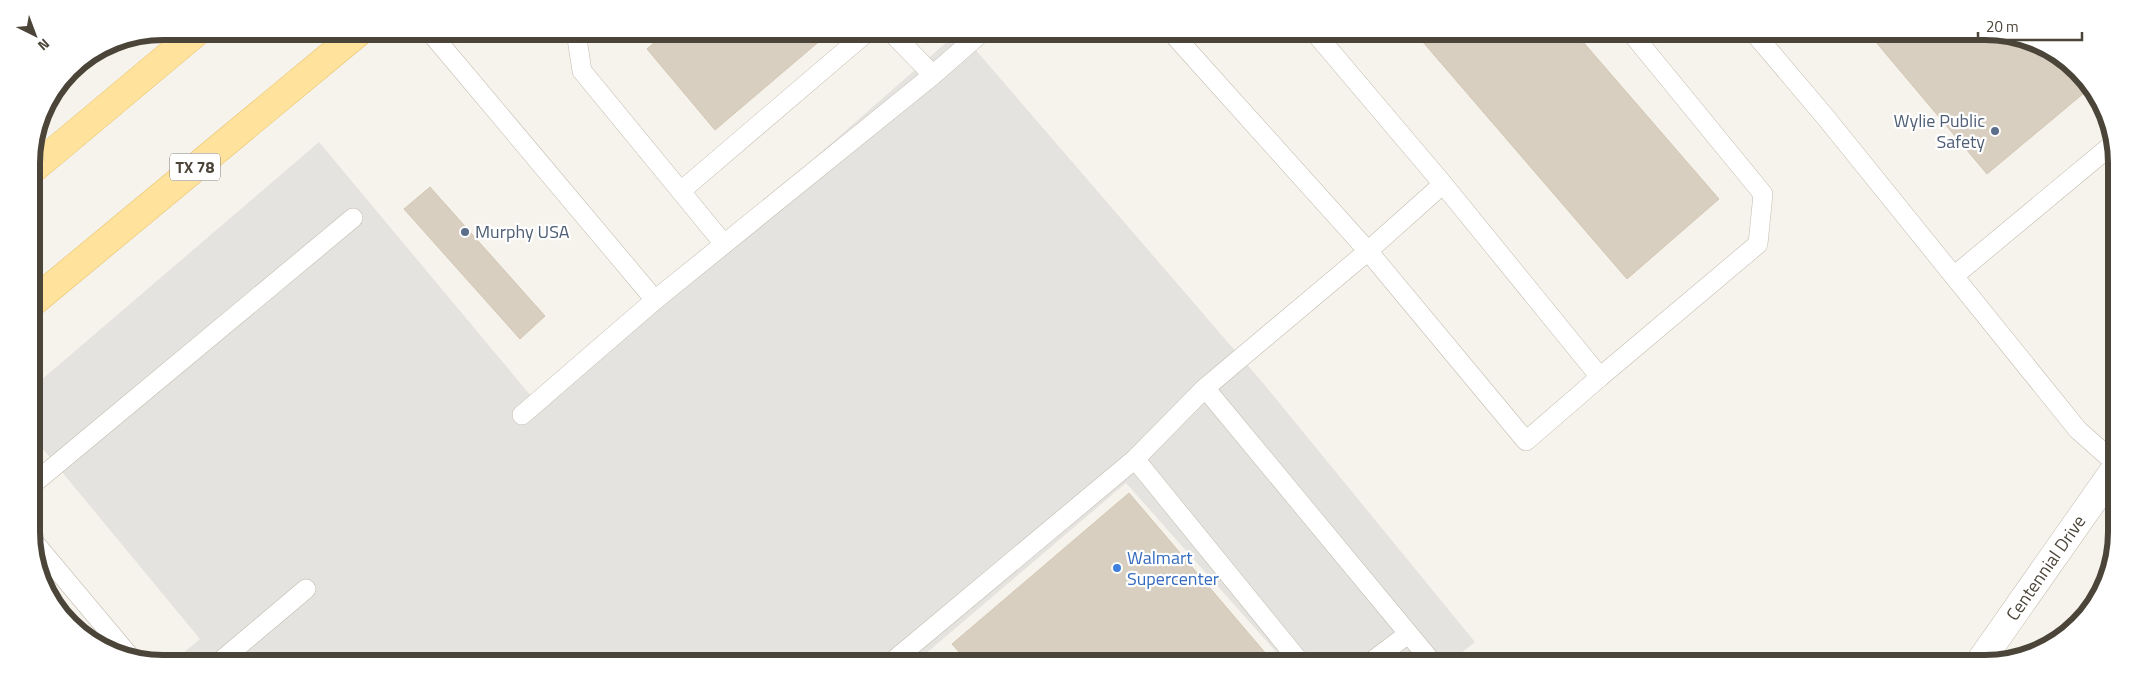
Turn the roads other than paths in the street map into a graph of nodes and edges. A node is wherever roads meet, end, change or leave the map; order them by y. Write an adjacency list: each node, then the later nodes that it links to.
1 (187, 40): 14 (main road)
2 (348, 40): 21 (main road, TX 78)
3 (437, 40): 22 (lane)
4 (577, 40): 16 (lane)
5 (858, 40): 16 (lane)
6 (899, 40): 12 (lane)
7 (973, 40): 12 (lane)
8 (1177, 40): 19 (lane)
9 (1321, 40): 15 (lane)
10 (1637, 40): 23 (lane)
11 (1760, 40): 20 (lane)
12 (933, 75): 18 (lane)
13 (2107, 149): 20 (lane)
14 (40, 163)
15 (1443, 184): 19 (lane); 23 (lane)
16 (681, 191): 18 (lane)
17 (353, 218): 28 (lane)
18 (724, 244): 22 (lane)
19 (1368, 251): 23 (lane); 24 (lane)
20 (1954, 276): 26 (lane)
21 (40, 295)
22 (655, 300): 25 (lane)
23 (1600, 377)
24 (1206, 388): 27 (lane); 32 (lane)
25 (522, 415)
26 (2108, 457)
27 (1135, 459): 36 (lane); 37 (lane)
28 (40, 475)
29 (2108, 479): 40 (street, Centennial Drive)
30 (42, 552): 33 (lane)
31 (306, 588): 35 (lane)
32 (1408, 634): 38 (lane); 39 (lane)
33 (102, 635): 34 (lane)
34 (115, 646)
35 (227, 655)
36 (900, 655)
37 (1294, 655)
38 (1380, 655)
39 (1426, 655)
40 (1985, 655)

